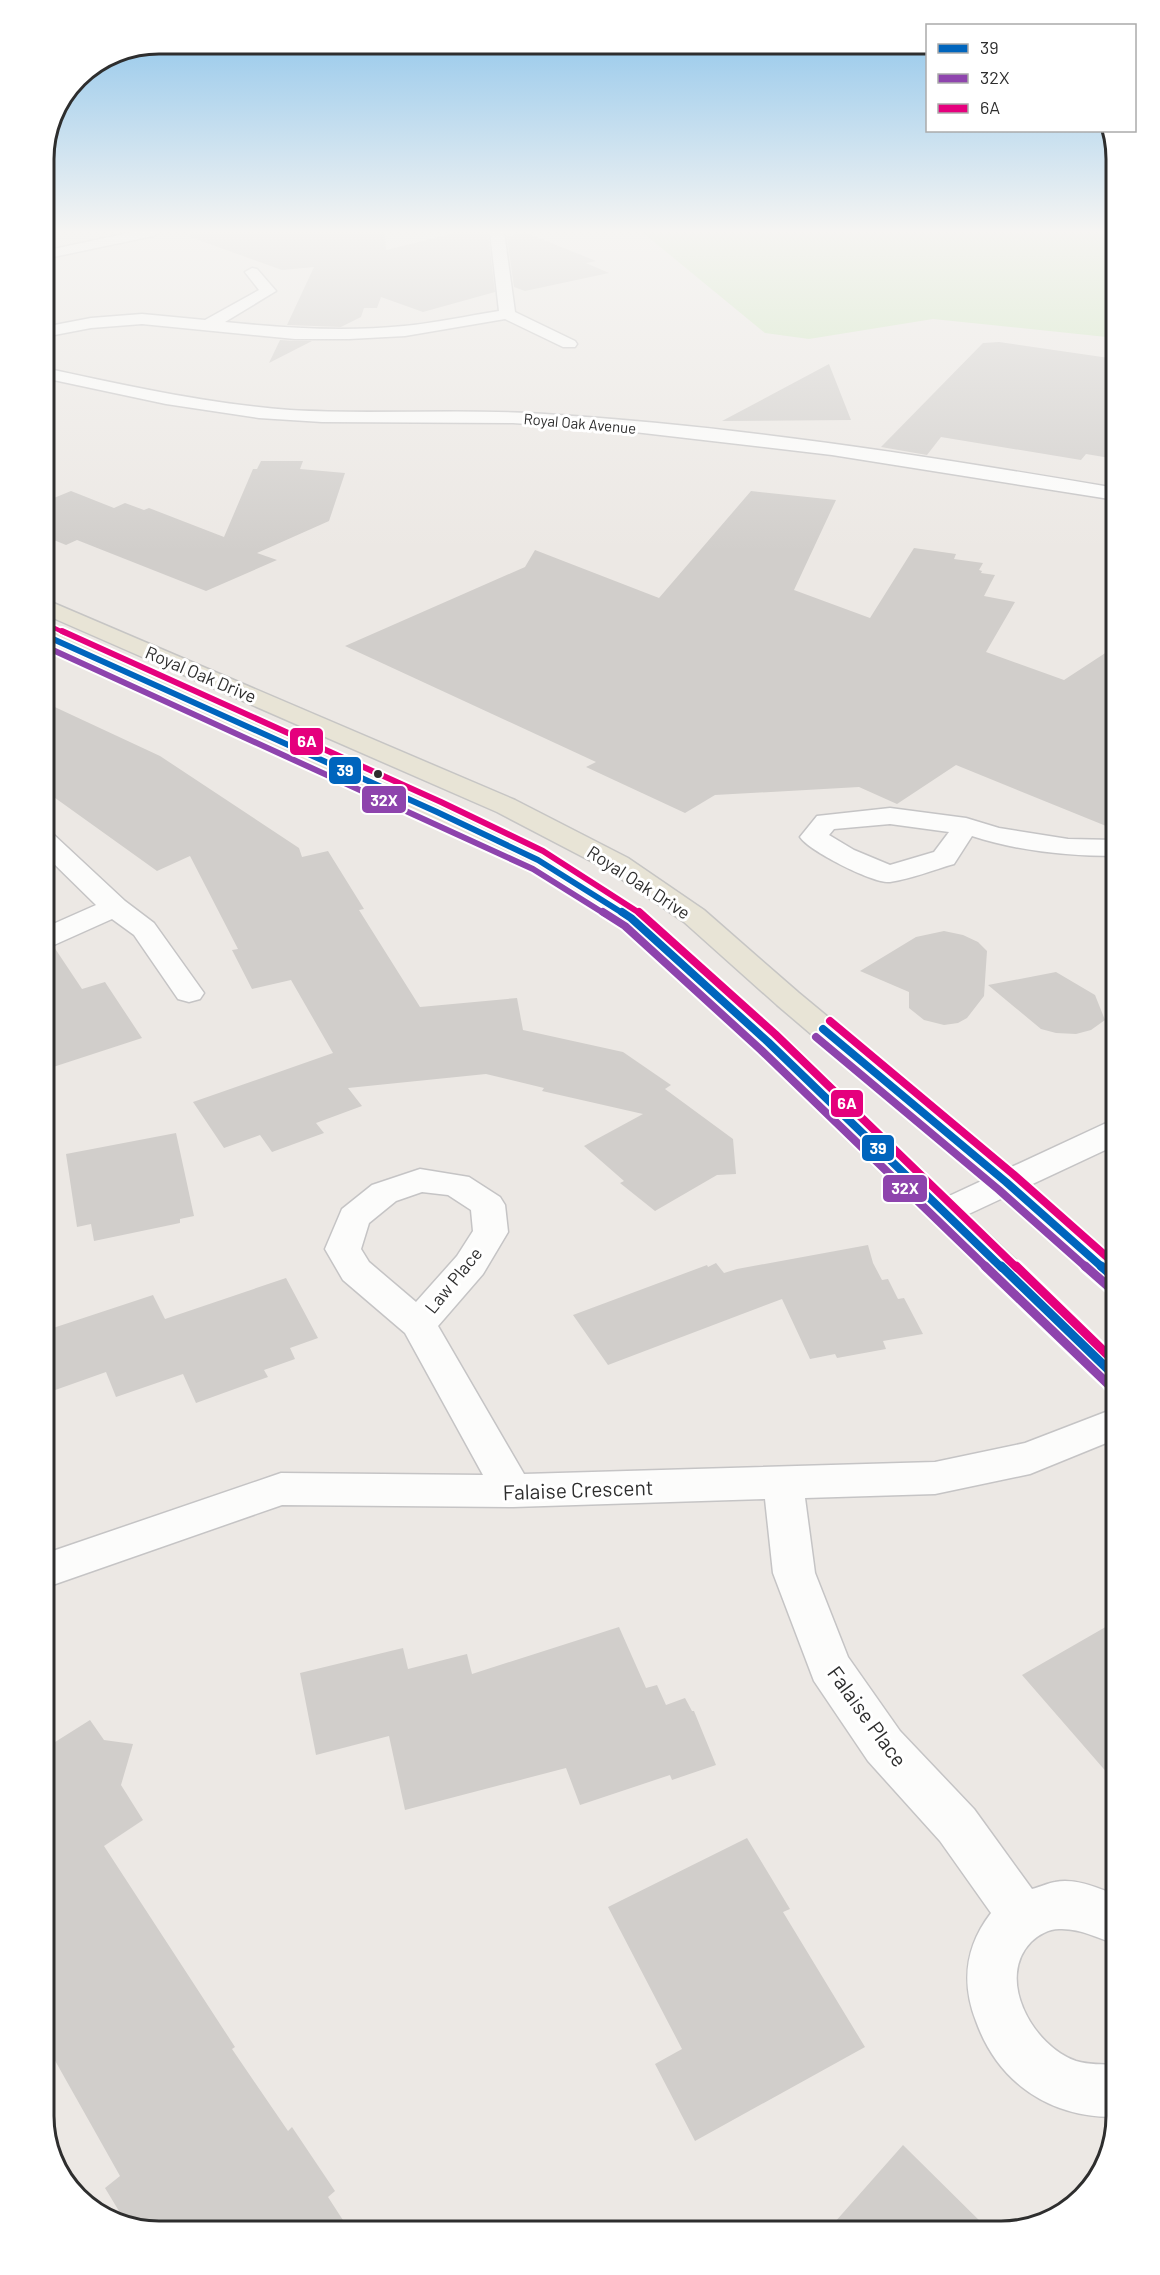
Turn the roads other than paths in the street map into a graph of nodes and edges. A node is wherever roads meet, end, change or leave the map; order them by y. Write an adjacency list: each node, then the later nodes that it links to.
1 (557, 338): 2 (street)
2 (569, 344)
3 (54, 375): 4 (street, Royal Oak Avenue)
4 (1106, 492)
5 (54, 610): 14 (main road, Royal Oak Drive)
6 (54, 640): 15 (main road, Royal Oak Drive)
7 (966, 826): 7 (street); 8 (street)
8 (1106, 848)
9 (54, 849): 10 (street)
10 (115, 907): 11 (street); 12 (street)
11 (54, 934)
12 (189, 993)
13 (1106, 1137): 14 (street)
14 (1006, 1182): 15 (street); 16 (main road, Royal Oak Drive)
15 (946, 1211): 18 (main road, Royal Oak Drive)
16 (1106, 1270)
17 (418, 1324): 21 (street, Law Place)
18 (1106, 1367)
19 (1106, 1426): 20 (street, Falaise Crescent)
20 (783, 1482): 21 (street, Falaise Crescent); 24 (street, Falaise Place)
21 (513, 1491): 22 (street, Falaise Crescent)
22 (54, 1568)
23 (1106, 1915): 24 (street)
24 (1023, 1917): 25 (street)
25 (1106, 2093)

